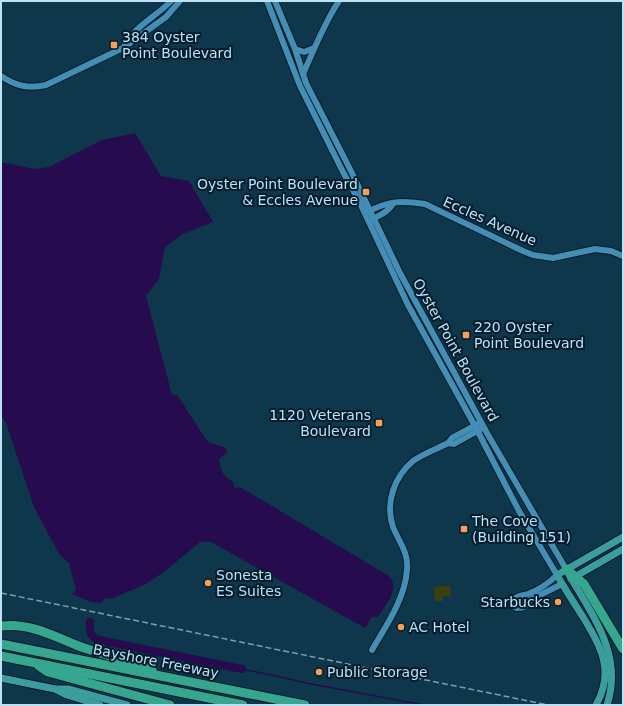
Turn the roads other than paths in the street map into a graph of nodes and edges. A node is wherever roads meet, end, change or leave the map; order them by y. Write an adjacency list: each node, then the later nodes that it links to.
1 (180, 1): 5 (street)
2 (267, 1): 10 (street, Oyster Point Boulevard)
3 (275, 1): 7 (street, Oyster Point Boulevard)
4 (339, 1): 6 (street)
5 (171, 4): 9 (street)
6 (314, 48): 7 (street); 8 (street)
7 (295, 49): 8 (street, Oyster Point Boulevard)
8 (303, 74): 10 (street); 12 (street, Oyster Point Boulevard)
9 (1, 76)
10 (297, 79): 12 (street, Oyster Point Boulevard)
11 (394, 204): 12 (street, Eccles Avenue); 13 (street); 14 (street, Eccles Avenue)
12 (367, 212): 13 (street, Oyster Point Boulevard)
13 (371, 220): 15 (street, Oyster Point Boulevard); 16 (street, Oyster Point Boulevard)
14 (623, 256)
15 (483, 425): 16 (street); 19 (street, Oyster Point Boulevard)
16 (476, 429): 20 (street, Oyster Point Boulevard); 26 (street)
17 (623, 537): 19 (main road)
18 (623, 549): 21 (main road)
19 (566, 569): 20 (main road); 21 (highway)
20 (557, 575): 22 (main road, Oyster Point Boulevard); 22 (street)
21 (573, 578): 22 (main road); 25 (highway); 41 (main road)
22 (562, 584): 40 (main road, Oyster Point Boulevard)
23 (1, 626): 30 (highway)
24 (1, 644): 30 (highway, Bayshore Freeway)
25 (623, 649)
26 (372, 650)
27 (1, 656): 28 (highway, Bayshore Freeway)
28 (35, 663): 33 (highway, Bayshore Freeway); 36 (highway)
29 (1, 678): 31 (main road)
30 (182, 680): 32 (highway, Bayshore Freeway)
31 (55, 689): 34 (main road); 35 (main road)
32 (266, 698): 38 (highway, Bayshore Freeway); 39 (highway)
33 (227, 703): 37 (highway, Bayshore Freeway)
34 (100, 705)
35 (127, 705)
36 (170, 705)
37 (243, 705)
38 (305, 705)
39 (312, 705)
40 (596, 705)
41 (607, 705)

